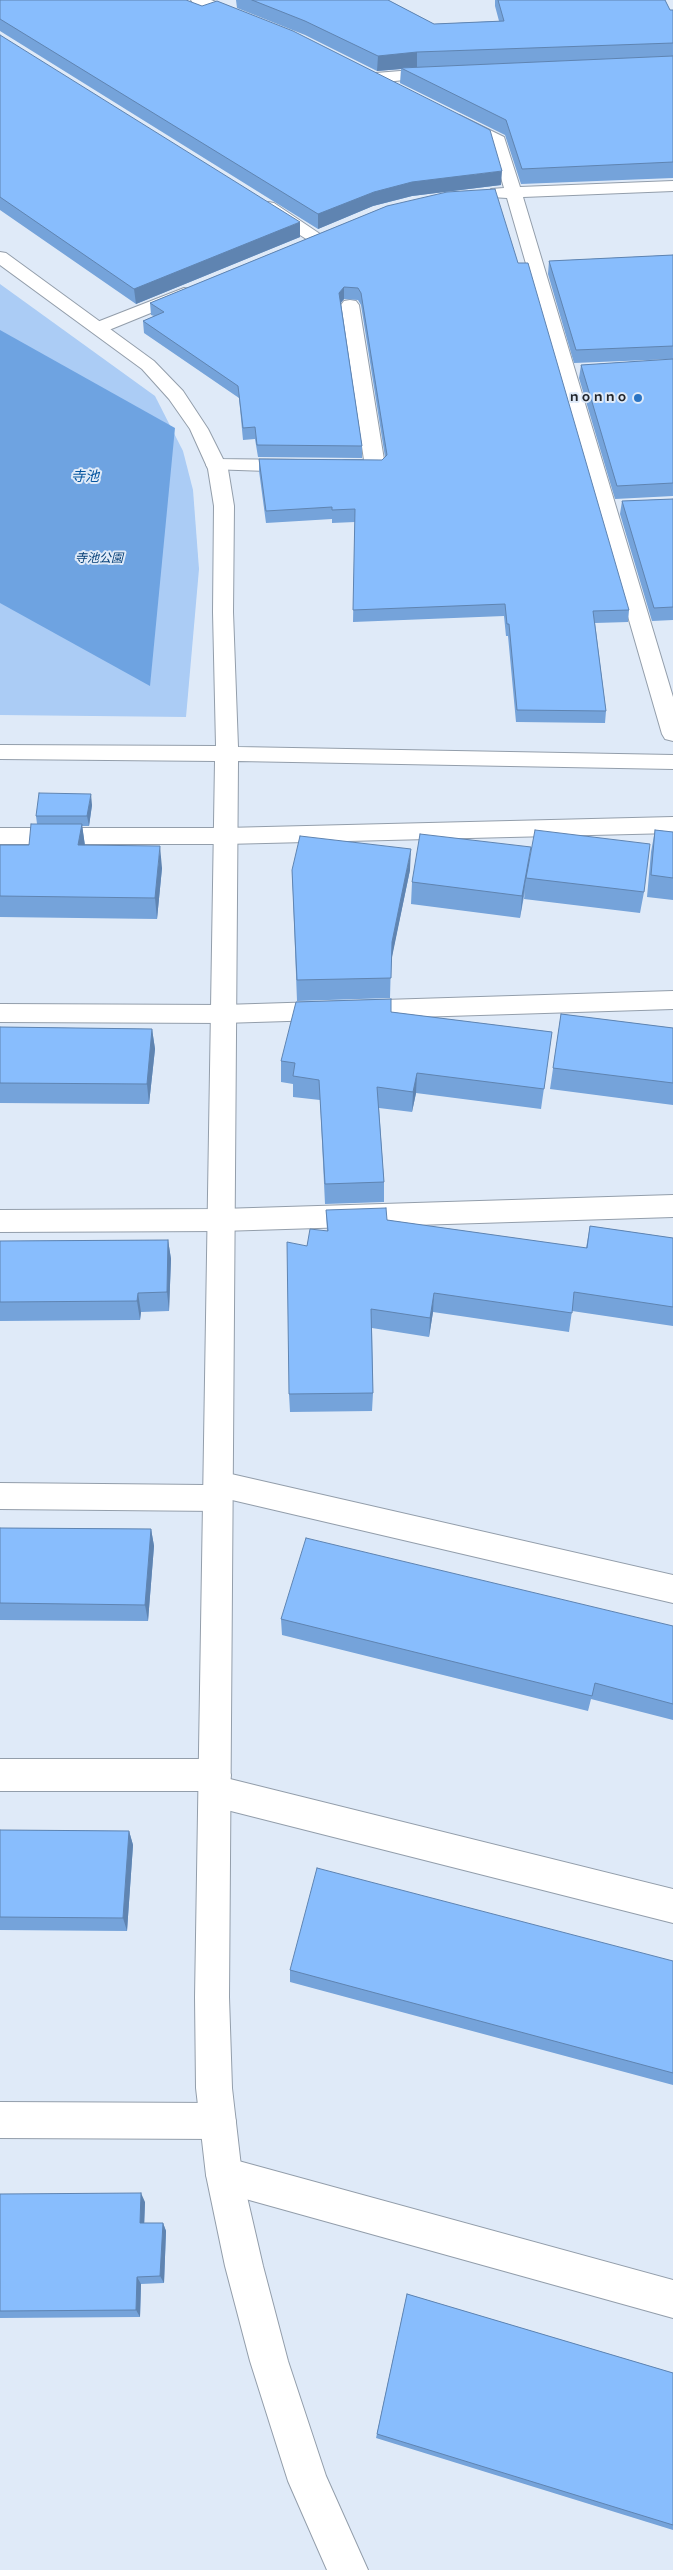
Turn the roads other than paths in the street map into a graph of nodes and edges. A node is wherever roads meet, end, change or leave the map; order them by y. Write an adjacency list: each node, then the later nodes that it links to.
1 (198, 0): 2 (street)
2 (263, 25)
3 (359, 70): 5 (street)
4 (456, 72): 5 (street)
5 (376, 78): 6 (street)
6 (402, 92)
7 (446, 113): 9 (street)
8 (673, 186): 9 (street)
9 (514, 193): 10 (street); 18 (street)
10 (484, 194)
11 (250, 196): 12 (street)
12 (299, 246)
13 (0, 257): 16 (street)
14 (198, 287): 16 (street)
15 (350, 305): 19 (street)
16 (98, 328): 19 (street)
17 (586, 370): 18 (street)
18 (566, 371): 20 (street)
19 (216, 466): 22 (street)
20 (673, 734)
21 (0, 752): 22 (street)
22 (227, 754): 23 (street); 26 (street)
23 (673, 762)
24 (673, 825): 26 (street)
25 (0, 836): 26 (street)
26 (225, 836): 29 (street)
27 (673, 1000): 29 (street)
28 (0, 1013): 29 (street)
29 (223, 1014): 31 (street)
30 (673, 1206): 31 (street)
31 (221, 1220): 32 (street); 33 (street)
32 (0, 1221)
33 (218, 1491): 34 (street); 35 (street); 37 (street)
34 (0, 1496)
35 (673, 1589)
36 (0, 1775): 37 (street)
37 (215, 1783): 38 (street); 40 (street)
38 (673, 1906)
39 (0, 2120): 40 (street)
40 (218, 2121): 41 (street)
41 (224, 2175): 42 (street); 43 (street)
42 (673, 2298)
43 (348, 2570)

